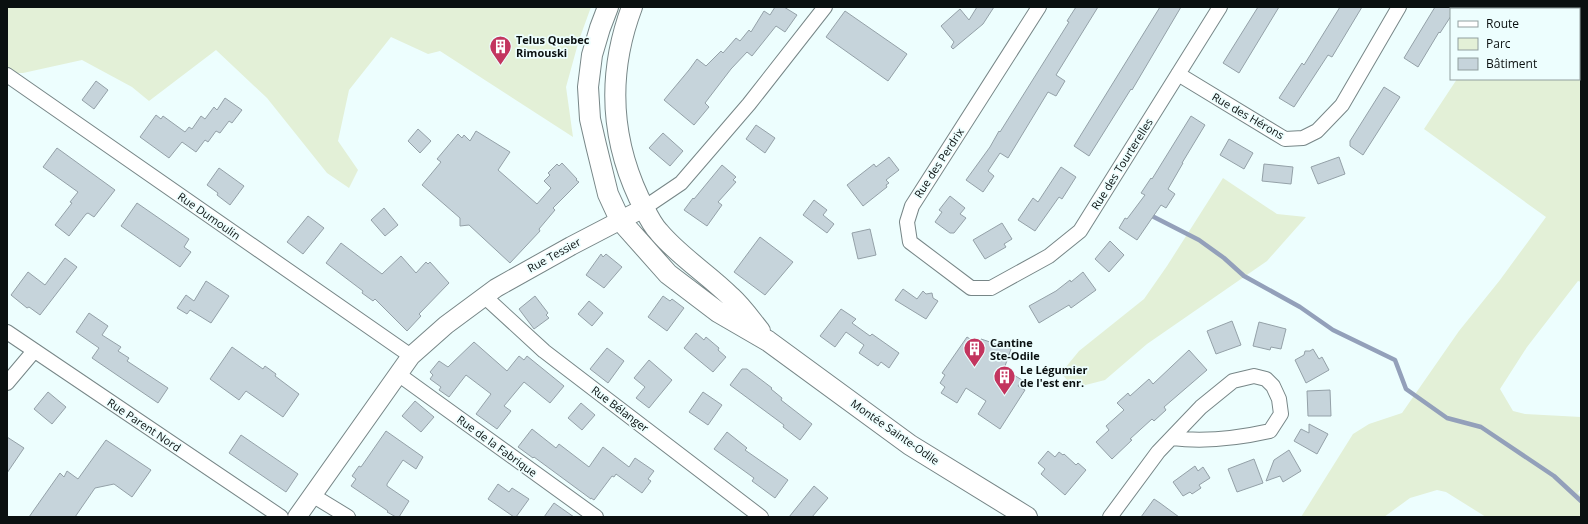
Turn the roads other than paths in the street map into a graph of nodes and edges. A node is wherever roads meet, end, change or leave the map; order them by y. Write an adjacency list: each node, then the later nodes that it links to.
1 (608, 7): 10 (main road, Montée Sainte-Odile)
2 (632, 7): 9 (main road, Montée Sainte-Odile)
3 (825, 7): 9 (street, Rue Tessier)
4 (1039, 7): 11 (street, Rue des Perdrix)
5 (1220, 7): 7 (street, Rue des Tourterelles)
6 (1399, 7): 7 (street, Rue des Hérons)
7 (1178, 74): 11 (street, Rue des Tourterelles)
8 (7, 76): 16 (street, Rue Dumoulin)
9 (644, 208): 10 (street, Rue Tessier); 14 (main road, Montée Sainte-Odile)
10 (620, 220): 12 (street, Rue Tessier); 14 (main road, Montée Sainte-Odile)
11 (991, 288)
12 (484, 296): 16 (street, Rue Tessier); 25 (street, Rue Bélanger)
13 (7, 332): 15 (street, Rue Parent Nord)
14 (768, 340): 26 (main road, Montée Sainte-Odile)
15 (34, 350): 18 (street); 21 (street, Rue Parent Nord)
16 (411, 356): 17 (street, Rue Tessier)
17 (398, 374): 20 (street, Rue Tessier); 24 (street, Rue de la Fabrique)
18 (7, 383)
19 (1172, 438): 19 (street); 27 (street)
20 (312, 495): 22 (street, Rue Tessier); 23 (street)
21 (281, 517)
22 (297, 517)
23 (348, 517)
24 (596, 517)
25 (760, 517)
26 (1027, 517)
27 (1110, 517)

